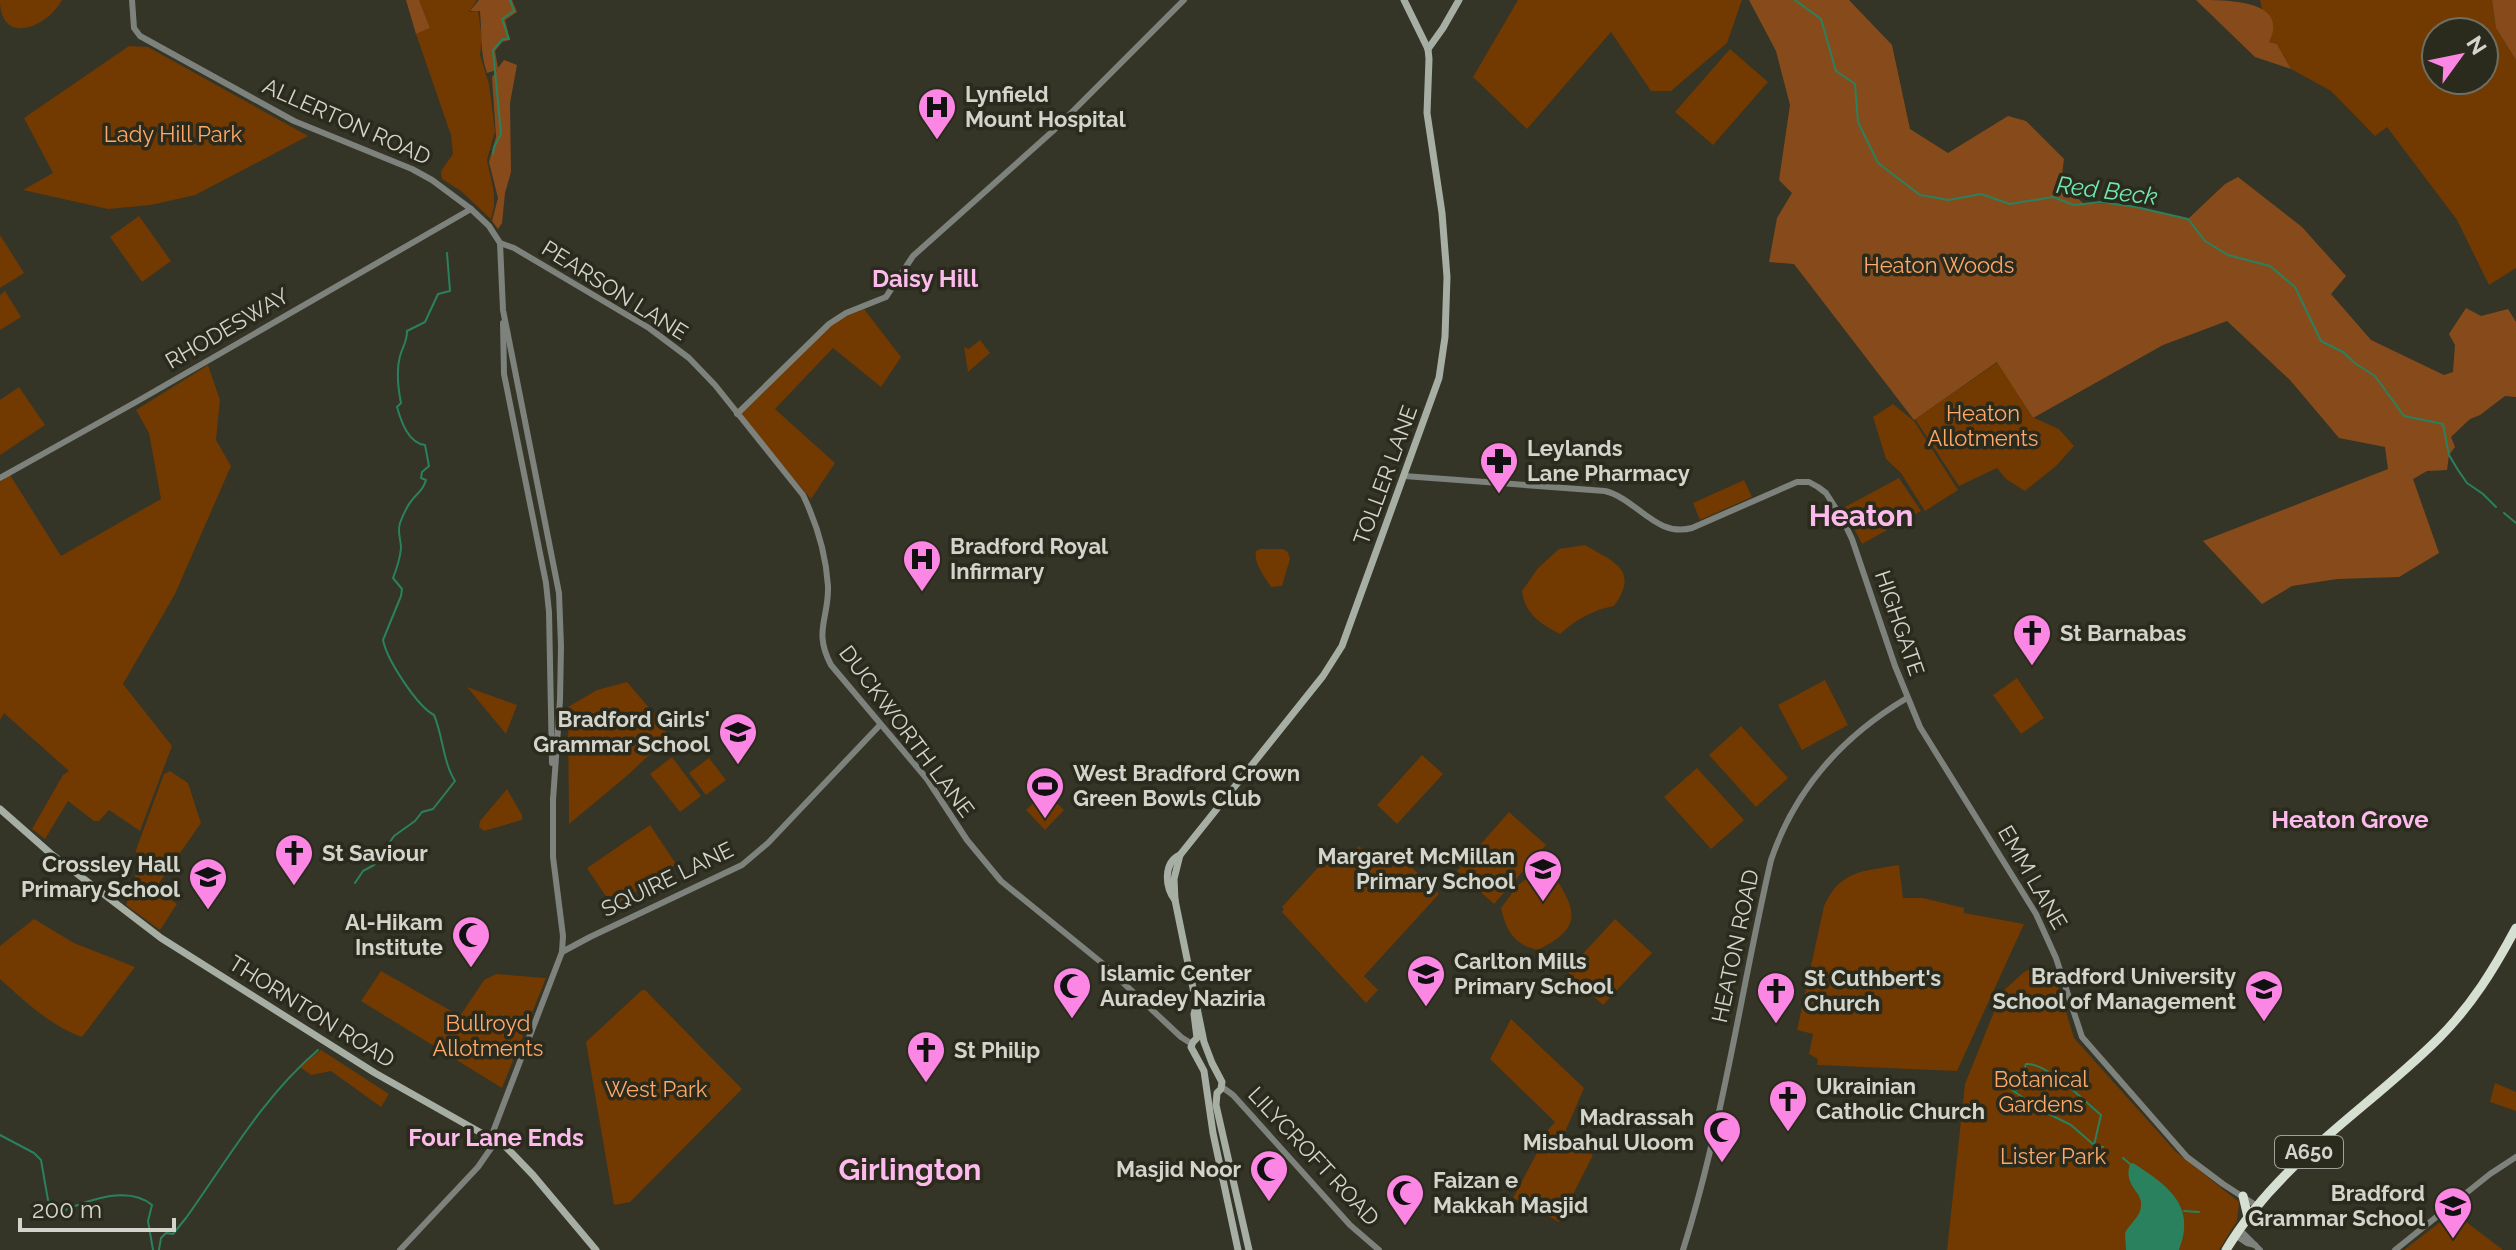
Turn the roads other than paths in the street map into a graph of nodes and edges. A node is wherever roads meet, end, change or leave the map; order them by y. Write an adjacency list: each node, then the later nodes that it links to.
1 (132, 0): 6 (street, ALLERTON ROAD)
2 (1184, 0): 9 (street)
3 (1404, 0): 5 (main road)
4 (1459, 0): 5 (main road)
5 (1428, 49): 10 (main road, TOLLER LANE)
6 (471, 209): 7 (street, ALLERTON ROAD); 11 (street, RHODESWAY)
7 (500, 243): 8 (street); 9 (street, PEARSON LANE)
8 (503, 310): 14 (street); 14 (street)
9 (737, 414): 13 (street, DUCKWORTH LANE)
10 (1404, 476): 12 (street, HIGHGATE); 18 (main road, TOLLER LANE)
11 (0, 478)
12 (1907, 698): 26 (street, EMM LANE); 37 (street, HEATON ROAD)
13 (880, 725): 17 (street, SQUIRE LANE); 18 (street, DUCKWORTH LANE)
14 (553, 800): 17 (street)
15 (0, 809): 22 (main road, THORNTON ROAD)
16 (2516, 928): 27 (highway, A650)
17 (562, 952): 22 (street)
18 (1198, 1041): 19 (main road, TOLLER LANE); 20 (main road, TOLLER LANE)
19 (1206, 1087): 20 (main road); 21 (main road, TOLLER LANE)
20 (1219, 1090): 21 (main road, TOLLER LANE); 36 (street, LILYCROFT ROAD)
21 (1218, 1132): 24 (main road, TOLLER LANE); 25 (main road, TOLLER LANE)
22 (494, 1139): 33 (street); 34 (main road, THORNTON ROAD)
23 (2516, 1157): 39 (street)
24 (1235, 1187): 25 (main road); 30 (main road, TOLLER LANE)
25 (1225, 1191): 31 (main road, TOLLER LANE)
26 (2243, 1196): 27 (street, EMM LANE); 28 (highway)
27 (2257, 1206): 28 (highway, A650)
28 (2248, 1217): 29 (highway, A650)
29 (2237, 1232): 32 (street); 38 (highway, A650)
30 (1246, 1239): 31 (main road); 35 (main road, TOLLER LANE)
31 (1237, 1246)
32 (2257, 1248)
33 (400, 1250)
34 (596, 1250)
35 (1249, 1250)
36 (1379, 1250)
37 (1683, 1250)
38 (2226, 1250)
39 (2395, 1250)

